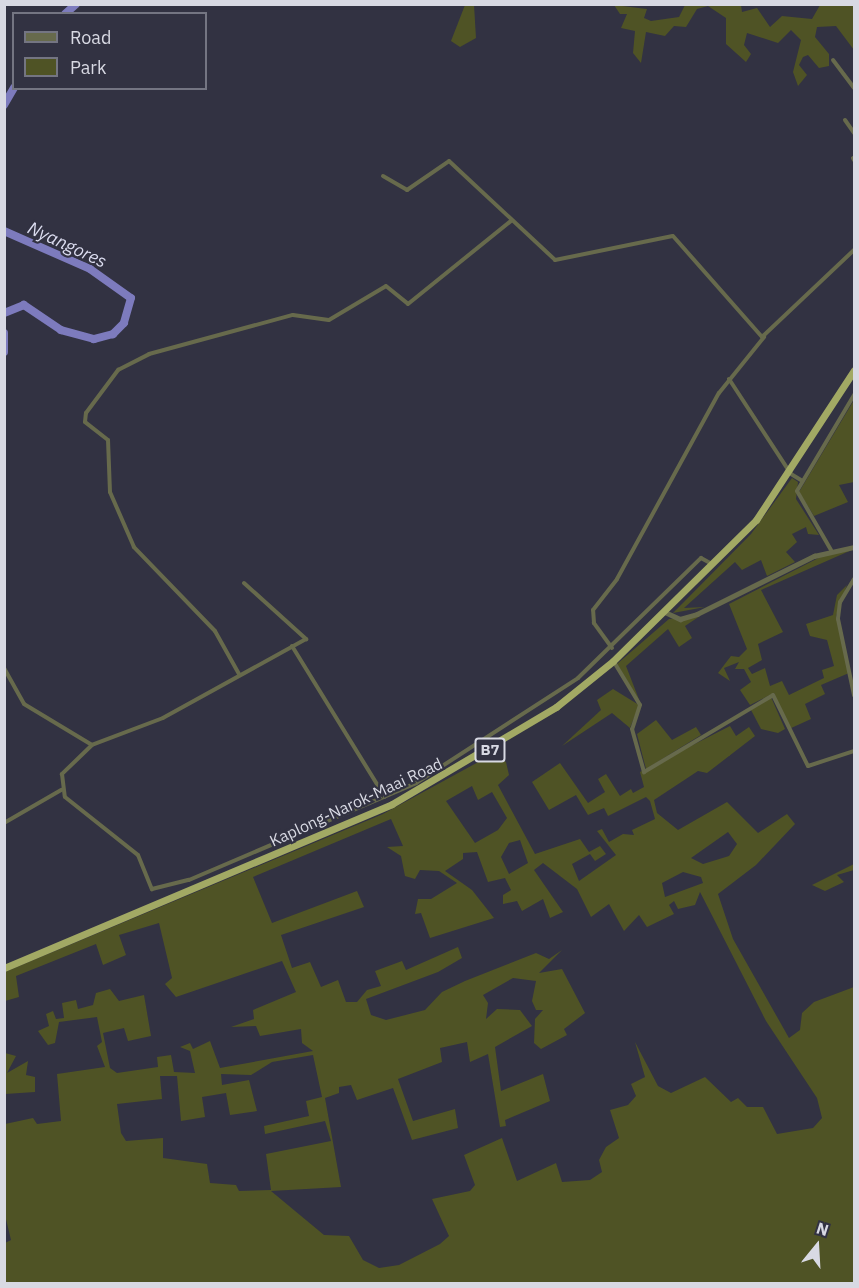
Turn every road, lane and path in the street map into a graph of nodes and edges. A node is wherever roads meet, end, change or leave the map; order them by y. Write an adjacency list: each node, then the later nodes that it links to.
1 (833, 60): 2 (street)
2 (855, 88)
3 (845, 120): 4 (street)
4 (855, 132)
5 (383, 176): 6 (street)
6 (511, 221): 8 (street); 24 (street)
7 (855, 250): 8 (street)
8 (765, 336): 10 (street)
9 (855, 370): 12 (highway, Kaplong-Narok-Maai Road / B7)
10 (728, 379): 12 (street); 21 (street)
11 (855, 395): 13 (street)
12 (790, 474): 13 (street); 16 (highway, Kaplong-Narok-Maai Road / B7)
13 (801, 480): 15 (street)
14 (855, 547): 15 (street)
15 (831, 550): 19 (street)
16 (713, 564): 19 (highway, Kaplong-Narok-Maai Road / B7); 21 (street)
17 (855, 579): 25 (street)
18 (244, 583): 20 (street)
19 (665, 612): 22 (highway, Kaplong-Narok-Maai Road / B7)
20 (292, 646): 24 (street); 33 (street)
21 (612, 648): 26 (street)
22 (613, 661): 27 (highway, Kaplong-Narok-Maai Road / B7); 30 (street)
23 (4, 668): 28 (street)
24 (239, 674): 28 (street)
25 (855, 695)
26 (543, 703): 27 (street); 29 (street)
27 (550, 711): 31 (highway, Kaplong-Narok-Maai Road / B7)
28 (92, 746): 32 (street)
29 (472, 749): 31 (street); 33 (street)
30 (855, 751)
31 (477, 758): 35 (highway, Kaplong-Narok-Maai Road / B7)
32 (61, 790): 33 (street); 34 (street)
33 (385, 797)
34 (4, 824)
35 (4, 968)

